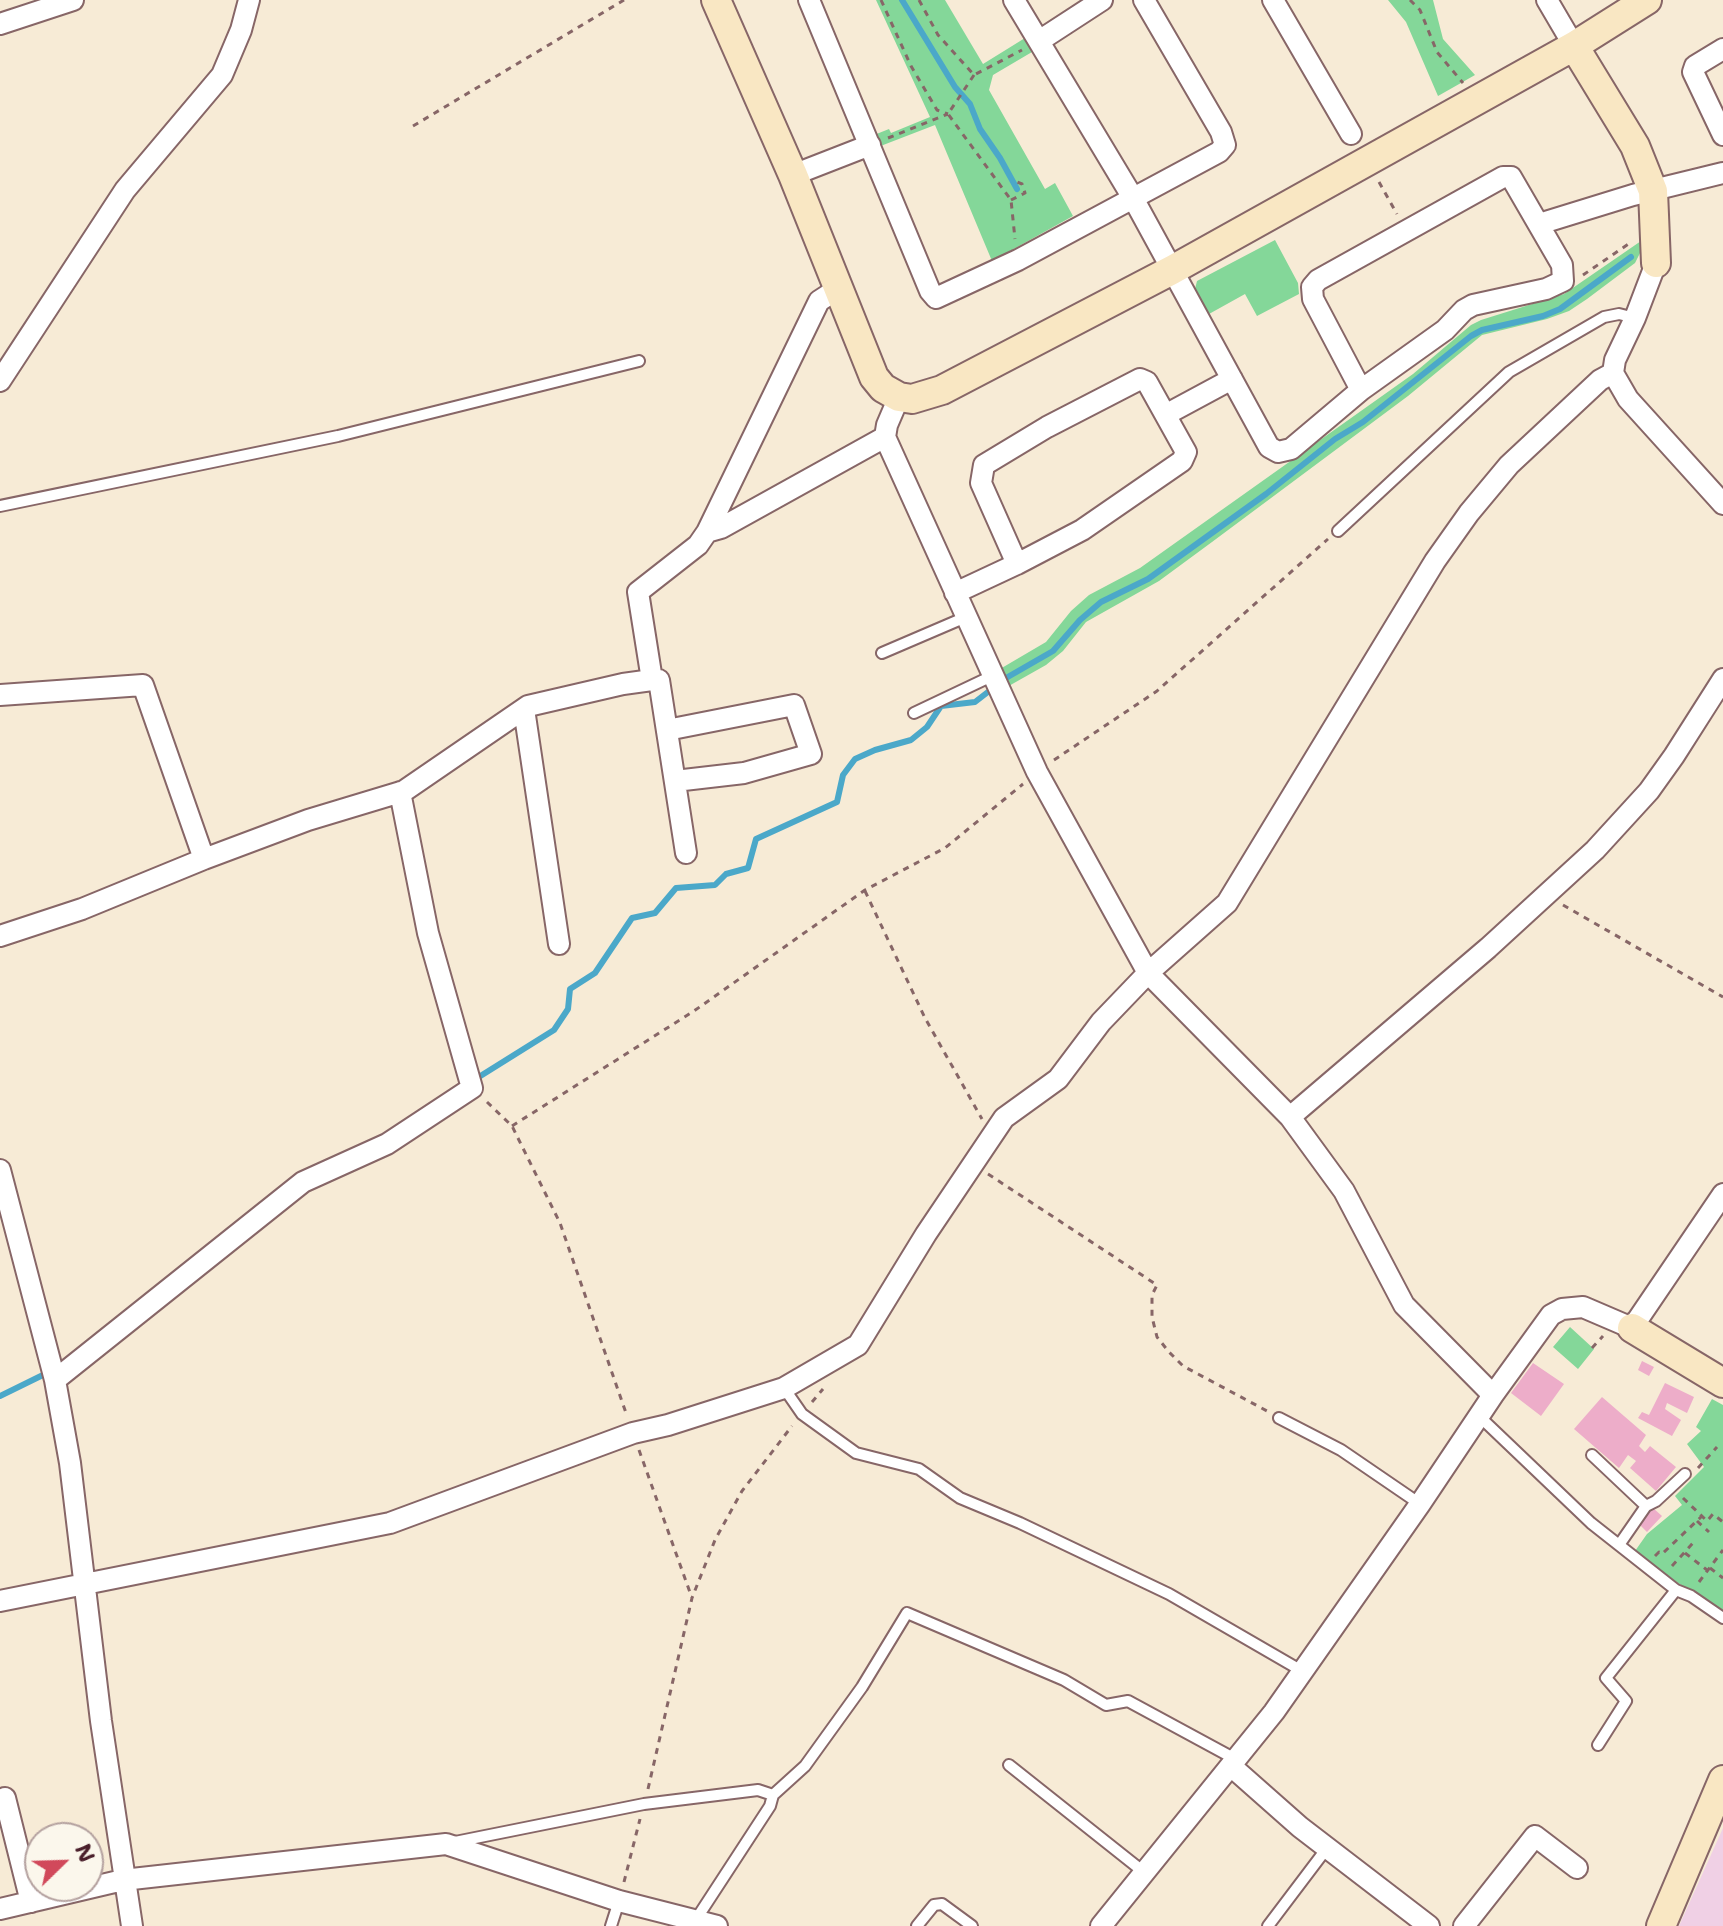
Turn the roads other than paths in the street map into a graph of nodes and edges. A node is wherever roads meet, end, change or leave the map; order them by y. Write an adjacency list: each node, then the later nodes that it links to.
1 (73, 0): 11 (street)
2 (249, 0): 30 (street)
3 (716, 0): 19 (street)
4 (809, 0): 17 (street)
5 (1014, 0): 12 (street)
6 (1102, 0): 12 (street)
7 (1144, 0): 21 (street)
8 (1273, 0): 15 (street)
9 (1547, 0): 13 (street)
10 (1647, 0): 13 (street)
11 (0, 24)
12 (1039, 41): 21 (street)
13 (1574, 46): 20 (street); 24 (street)
14 (1723, 49): 16 (street)
15 (1351, 134)
16 (1723, 135)
17 (870, 145): 19 (street); 21 (street)
18 (1723, 173): 20 (street)
19 (793, 175): 25 (street)
20 (1653, 191): 22 (street); 23 (street)
21 (1133, 198): 24 (street)
22 (1539, 224): 31 (street); 31 (street)
23 (1656, 263): 26 (street)
24 (1172, 270): 29 (street); 32 (street)
25 (839, 288): 32 (street); 38 (street)
26 (1635, 318): 28 (street); 37 (lane)
27 (639, 361): 36 (lane)
28 (1613, 373): 35 (street); 56 (street)
29 (1232, 379): 31 (street); 33 (street)
30 (0, 381)
31 (1361, 390)
32 (899, 397): 34 (street)
33 (1167, 414): 39 (street); 39 (street)
34 (885, 437): 38 (street); 40 (street)
35 (1723, 504)
36 (0, 506)
37 (1338, 531)
38 (707, 532): 44 (street)
39 (1017, 564): 40 (street)
40 (955, 593): 41 (street)
41 (966, 617): 42 (lane); 43 (street)
42 (882, 653)
43 (992, 676): 48 (lane); 56 (street)
44 (652, 680): 47 (street); 49 (street)
45 (1720, 693): 57 (street)
46 (0, 695): 53 (street)
47 (524, 709): 51 (street); 55 (street)
48 (914, 713)
49 (667, 730): 50 (street); 50 (street)
50 (675, 781): 52 (street)
51 (400, 792): 53 (street); 61 (street)
52 (686, 853)
53 (204, 859): 54 (street)
54 (0, 936)
55 (559, 944)
56 (1148, 973): 57 (street); 63 (street)
57 (1290, 1117): 64 (street)
58 (0, 1170): 61 (street)
59 (1723, 1194): 60 (street)
60 (1632, 1328): 62 (street); 64 (street)
61 (55, 1380): 72 (street)
62 (1723, 1383)
63 (784, 1388): 72 (street); 76 (lane)
64 (1493, 1395): 65 (street)
65 (1480, 1417): 69 (street); 71 (lane)
66 (1279, 1418): 69 (lane)
67 (1592, 1455): 70 (lane)
68 (1685, 1474): 70 (lane)
69 (1420, 1504): 76 (street)
70 (1646, 1506): 71 (lane)
71 (1619, 1545): 73 (lane)
72 (85, 1585): 74 (street); 88 (street)
73 (1676, 1590): 75 (lane); 77 (lane)
74 (0, 1601)
75 (1723, 1618)
76 (1302, 1671): 78 (street)
77 (1598, 1745)
78 (1234, 1763): 81 (lane); 84 (street); 86 (street)
79 (1009, 1765): 86 (lane)
80 (1723, 1780): 103 (street)
81 (773, 1795): 83 (lane); 93 (lane)
82 (5, 1798): 87 (street)
83 (446, 1844): 88 (street); 90 (street)
84 (1327, 1848): 100 (lane); 101 (street)
85 (1577, 1868): 102 (street)
86 (1145, 1873): 99 (street)
87 (24, 1874)
88 (123, 1880): 89 (street); 94 (street)
89 (104, 1885)
90 (619, 1901): 93 (street); 95 (lane)
91 (31, 1902): 92 (street)
92 (0, 1909)
93 (694, 1924): 96 (street)
94 (132, 1926)
95 (611, 1926)
96 (717, 1926)
97 (917, 1926): 98 (lane)
98 (972, 1926)
99 (1101, 1926)
100 (1268, 1926)
101 (1429, 1926)
102 (1464, 1926)
103 (1661, 1926)

